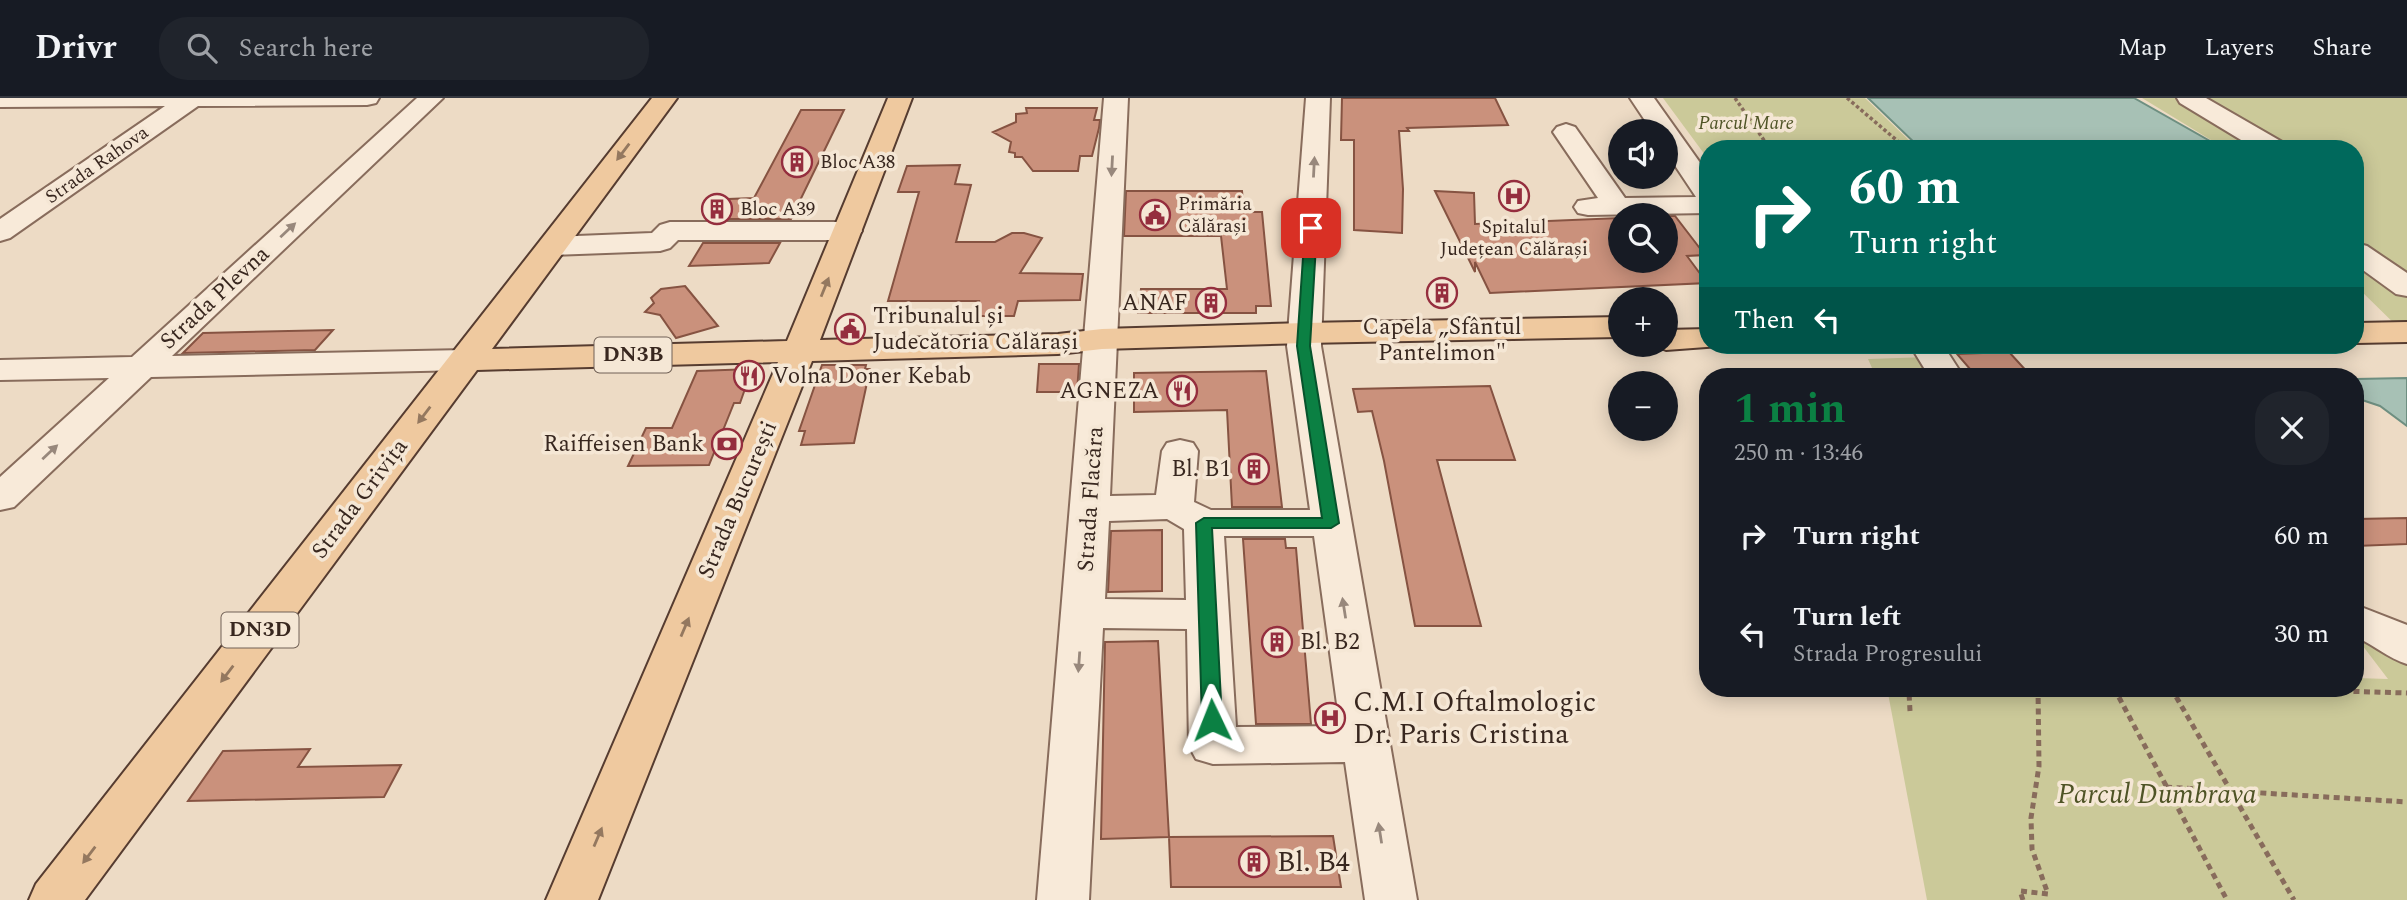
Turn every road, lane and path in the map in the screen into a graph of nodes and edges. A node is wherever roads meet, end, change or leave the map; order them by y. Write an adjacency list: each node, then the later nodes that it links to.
1 (194, 98): 2 (street); 12 (street); 26 (street, Strada Rahova)
2 (367, 98)
3 (431, 98): 44 (street, Strada Plevna, one-way to 3)
4 (665, 98): 27 (main road, Strada Grivița, one-way to 27)
5 (900, 98): 25 (main road, Strada București)
6 (1116, 98): 41 (street, Strada Flacăra, one-way to 41)
7 (1318, 98): 37 (street, one-way to 7)
8 (1642, 98): 13 (street)
9 (1735, 98): 15 (path)
10 (1847, 98): 16 (path)
11 (2189, 98): 17 (street)
12 (0, 100)
13 (1657, 119)
14 (1566, 132): 20 (street)
15 (1764, 140)
16 (1896, 140)
17 (2259, 140)
18 (1678, 150): 19 (street)
19 (1699, 181)
20 (1615, 203)
21 (1678, 205): 22 (street)
22 (1699, 205)
23 (1608, 206): 24 (street)
24 (1588, 207)
25 (848, 230): 27 (street); 42 (main road, Strada București, one-way to 25)
26 (0, 232)
27 (552, 246): 43 (main road, Strada Grivița)
28 (2364, 257): 29 (street)
29 (2407, 287)
30 (2364, 317): 31 (main road)
31 (2407, 317)
32 (1678, 326): 33 (main road)
33 (1699, 326)
34 (1608, 327): 37 (main road, DN3B)
35 (2407, 332): 36 (main road)
36 (2364, 333)
37 (1304, 339): 40 (main road, DN3B); 41 (main road, DN3B); 50 (street)
38 (1699, 339): 39 (main road)
39 (1678, 340)
40 (1608, 341)
41 (1102, 344): 42 (main road, DN3B); 48 (street, Strada Flacăra)
42 (800, 350): 43 (main road, DN3B); 67 (main road, Strada București, one-way to 42)
43 (465, 360): 44 (street); 66 (main road, Strada Grivița / DN3D, one-way to 66)
44 (139, 368): 45 (street); 47 (street, Strada Plevna, one-way to 44)
45 (0, 370)
46 (1180, 451): 49 (street)
47 (0, 498)
48 (1089, 509): 49 (street); 51 (street, Strada Flacăra)
49 (1189, 515): 50 (street); 52 (street)
50 (1331, 523): 62 (street, one-way to 50)
51 (1082, 613): 52 (street); 68 (street, Strada Flacăra, one-way to 68)
52 (1209, 615): 62 (street)
53 (2364, 623): 54 (street)
54 (2407, 648)
55 (2364, 692): 56 (path)
56 (2407, 694)
57 (1909, 697): 61 (path)
58 (2038, 697): 70 (path)
59 (2119, 697): 63 (path)
60 (2176, 697): 64 (path)
61 (1910, 711)
62 (1366, 744): 69 (street, one-way to 62)
63 (2166, 787): 64 (path); 71 (path)
64 (2231, 791): 65 (path); 72 (path)
65 (2407, 802)
66 (54, 900)
67 (572, 900)
68 (1063, 900)
69 (1391, 900)
70 (2024, 900)
71 (2227, 900)
72 (2294, 900)

